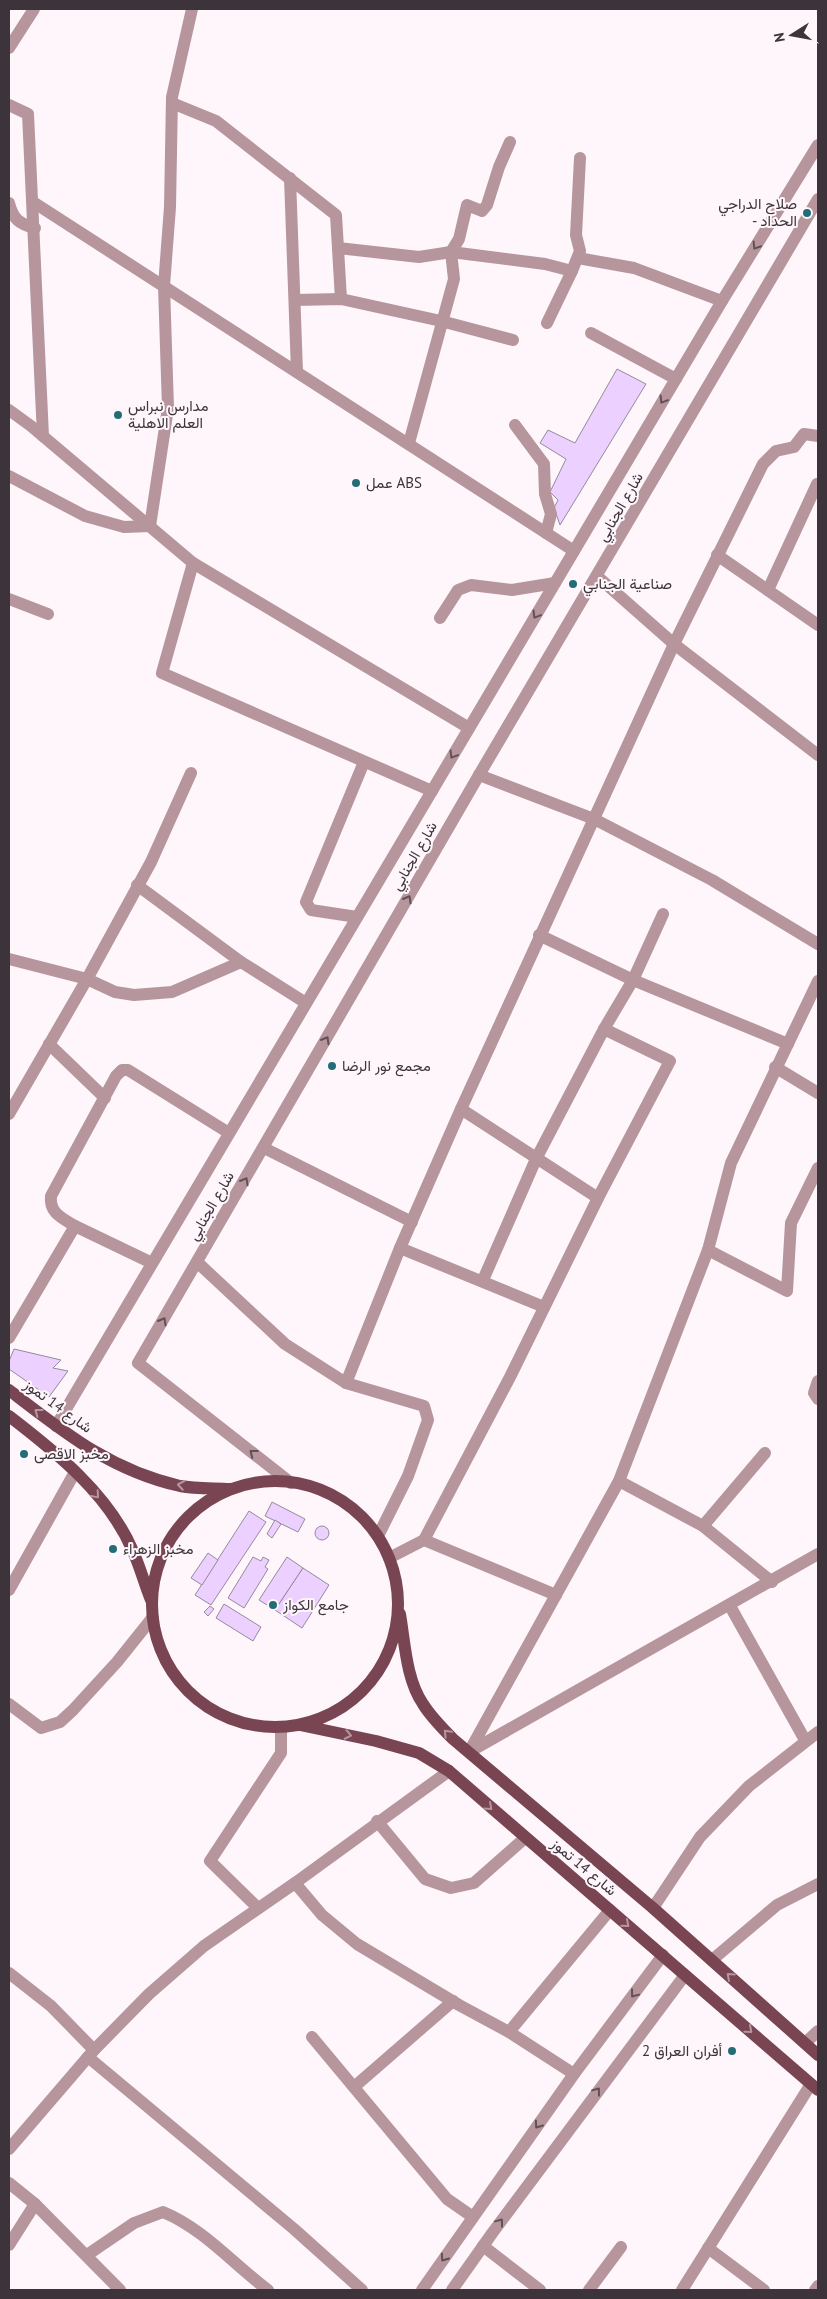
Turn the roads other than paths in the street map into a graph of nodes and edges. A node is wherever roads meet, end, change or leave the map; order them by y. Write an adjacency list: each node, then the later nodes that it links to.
1 (34, 9): 3 (street)
2 (192, 9): 4 (street)
3 (9, 48)
4 (172, 103): 9 (street); 18 (street)
5 (9, 105): 11 (street)
6 (510, 142): 15 (street)
7 (818, 145): 21 (street, شارع الجنابي, one-way to 21)
8 (580, 158): 16 (street)
9 (290, 178): 14 (street); 20 (street)
10 (818, 199): 40 (street, شارع الجنابي)
11 (34, 202): 13 (street); 18 (street)
12 (9, 203): 13 (street)
13 (35, 228): 30 (street)
14 (338, 248): 15 (street); 19 (street)
15 (451, 252): 17 (street); 22 (street)
16 (578, 258): 17 (street); 21 (street)
17 (572, 271): 23 (street)
18 (164, 286): 26 (street); 35 (street)
19 (341, 299): 20 (street); 22 (street)
20 (295, 300): 26 (street)
21 (722, 301): 27 (street, شارع الجنابي)
22 (441, 321): 25 (street); 32 (street)
23 (547, 323)
24 (591, 333): 27 (street)
25 (513, 340)
26 (297, 372): 32 (street)
27 (676, 379): 37 (street, شارع الجنابي, one-way to 37)
28 (9, 410): 30 (street)
29 (515, 425): 36 (street)
30 (43, 436): 35 (street)
31 (818, 436): 38 (street)
32 (409, 443): 36 (street)
33 (9, 476): 35 (street)
34 (817, 484): 42 (street)
35 (150, 526): 39 (street)
36 (546, 533): 37 (street)
37 (574, 551): 41 (street, شارع الجنابي)
38 (717, 555): 42 (street); 47 (street)
39 (194, 563): 48 (street); 50 (street)
40 (598, 577): 47 (street); 52 (street, شارع الجنابي)
41 (555, 584): 45 (street); 48 (street, شارع الجنابي, one-way to 48)
42 (768, 590): 46 (street)
43 (9, 599): 44 (street)
44 (48, 614)
45 (440, 618)
46 (818, 625)
47 (674, 644): 49 (street); 54 (street)
48 (469, 728): 53 (street, شارع الجنابي, one-way to 53)
49 (818, 755)
50 (364, 762): 53 (street); 57 (street)
51 (191, 772): 55 (street)
52 (479, 776): 54 (street); 75 (street, شارع الجنابي, one-way to 52)
53 (432, 791): 57 (street, شارع الجنابي)
54 (594, 819): 58 (street); 59 (street)
55 (137, 885): 61 (street); 62 (street)
56 (663, 914): 63 (street)
57 (357, 917): 65 (street, شارع الجنابي)
58 (539, 935): 63 (street); 72 (street)
59 (818, 944)
60 (9, 959): 62 (street)
61 (241, 962): 62 (street); 65 (street)
62 (87, 979): 67 (street)
63 (633, 980): 66 (street); 68 (street)
64 (818, 980): 68 (street)
65 (306, 1002): 74 (street, شارع الجنابي)
66 (604, 1029): 76 (street); 78 (street)
67 (49, 1044): 71 (street); 73 (street)
68 (788, 1044): 69 (street)
69 (775, 1068): 70 (street); 82 (street)
70 (818, 1093)
71 (104, 1098): 74 (street); 80 (street)
72 (460, 1109): 76 (street); 79 (street)
73 (9, 1114)
74 (229, 1132): 84 (street, شارع الجنابي)
75 (264, 1148): 79 (street); 83 (street, شارع الجنابي, one-way to 75)
76 (536, 1159): 78 (street); 85 (street)
77 (818, 1168): 82 (street)
78 (598, 1198): 86 (street)
79 (412, 1222): 81 (street)
80 (75, 1226): 84 (street); 87 (street)
81 (400, 1248): 85 (street); 89 (street)
82 (708, 1250): 96 (street)
83 (197, 1262): 89 (street); 97 (street, شارع الجنابي, one-way to 83)
84 (152, 1263): 93 (street, شارع الجنابي)
85 (483, 1280): 86 (street)
86 (544, 1307): 101 (street)
87 (9, 1338)
88 (818, 1381): 91 (street)
89 (346, 1383): 100 (street)
90 (9, 1390): 93 (main road, شارع 14 تموز, one-way to 90)
91 (818, 1398)
92 (9, 1416): 95 (main road)
93 (56, 1426): 98 (main road, شارع 14 تموز, one-way to 93)
94 (765, 1453): 99 (street)
95 (75, 1472): 105 (street); 107 (main road, one-way to 107)
96 (619, 1481): 99 (street); 106 (street)
97 (291, 1483): 98 (main road); 100 (main road)
98 (230, 1489): 107 (main road)
99 (703, 1526): 104 (street)
100 (378, 1536): 103 (main road)
101 (424, 1540): 103 (street); 106 (street)
102 (818, 1554): 104 (street)
103 (389, 1558): 108 (main road)
104 (772, 1582): 109 (street)
105 (9, 1590)
106 (556, 1595): 116 (street)
107 (152, 1602): 110 (main road)
108 (398, 1604): 112 (main road); 116 (main road, شارع 14 تموز, one-way to 108)
109 (730, 1606): 115 (street); 116 (street)
110 (153, 1617): 111 (street); 113 (main road)
111 (9, 1704)
112 (300, 1725): 113 (main road); 117 (main road, شارع 14 تموز, one-way to 117)
113 (281, 1728): 122 (street)
114 (818, 1732): 115 (street)
115 (805, 1740): 123 (street)
116 (469, 1752): 123 (main road, شارع 14 تموز)
117 (449, 1771): 118 (street); 119 (main road, شارع 14 تموز, one-way to 119)
118 (378, 1821): 119 (street); 120 (street)
119 (525, 1838): 124 (main road, شارع 14 تموز)
120 (295, 1884): 122 (street); 129 (street)
121 (818, 1884): 126 (street)
122 (258, 1908): 134 (street)
123 (653, 1908): 126 (main road, شارع 14 تموز)
124 (610, 1910): 125 (main road, شارع 14 تموز, one-way to 125); 131 (street)
125 (664, 1955): 127 (main road, شارع 14 تموز); 136 (street, one-way to 136)
126 (712, 1960): 133 (main road, شارع 14 تموز, one-way to 126)
127 (685, 1975): 138 (main road, شارع 14 تموز, one-way to 138); 144 (street, one-way to 127)
128 (11, 1978): 134 (street)
129 (454, 2001): 131 (street); 137 (street)
130 (818, 2030): 133 (street)
131 (508, 2032): 136 (street)
132 (312, 2037): 137 (street)
133 (805, 2043): 135 (main road, شارع 14 تموز)
134 (91, 2053): 139 (street); 151 (street)
135 (818, 2055)
136 (574, 2074): 142 (street, one-way to 142)
137 (354, 2087): 142 (street)
138 (815, 2087): 146 (street)
139 (9, 2149)
140 (9, 2183): 141 (street)
141 (35, 2204): 143 (street); 147 (street)
142 (473, 2217): 152 (street, one-way to 152)
143 (9, 2245)
144 (483, 2246): 153 (street); 154 (street)
145 (621, 2247): 155 (street)
146 (708, 2248): 156 (street); 157 (street)
147 (87, 2256): 149 (street); 150 (street)
148 (818, 2286): 158 (street)
149 (120, 2290)
150 (268, 2290)
151 (362, 2290)
152 (422, 2290)
153 (452, 2290)
154 (540, 2290)
155 (589, 2290)
156 (682, 2290)
157 (764, 2290)
158 (815, 2290)

